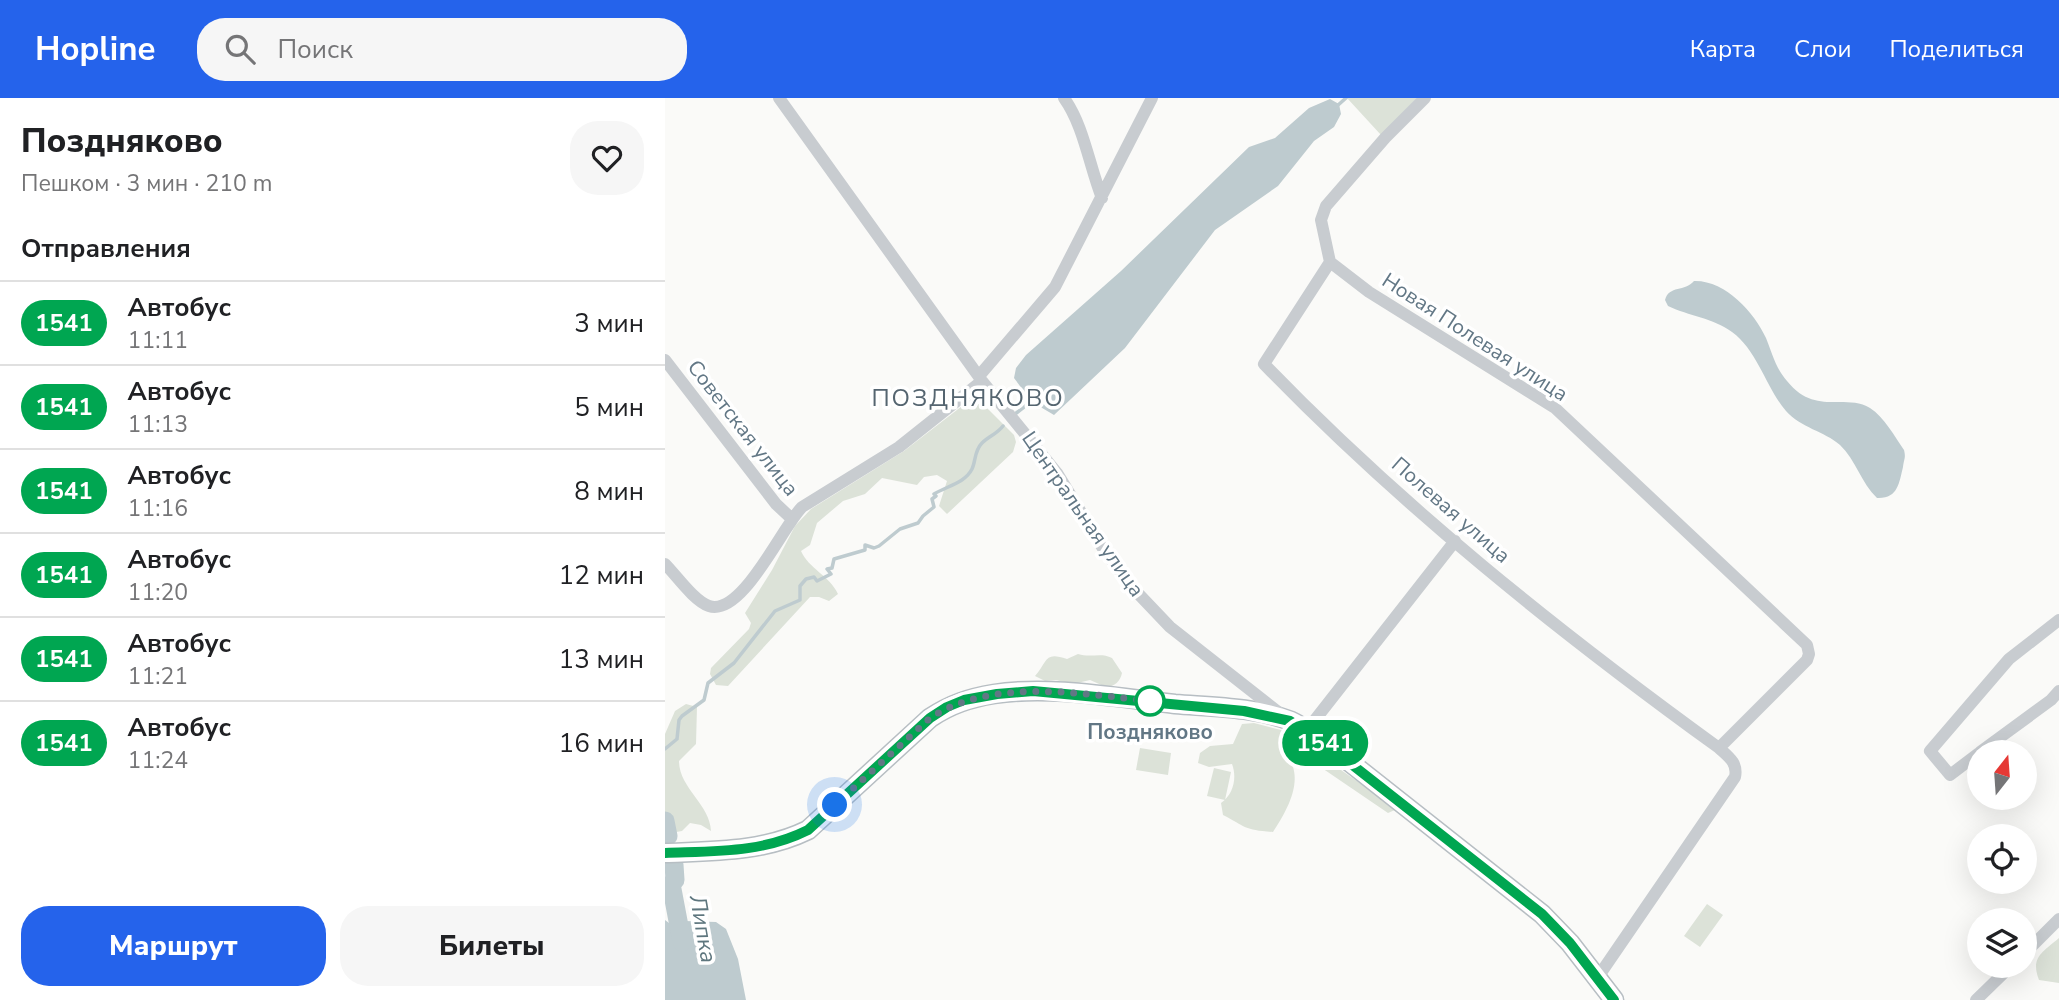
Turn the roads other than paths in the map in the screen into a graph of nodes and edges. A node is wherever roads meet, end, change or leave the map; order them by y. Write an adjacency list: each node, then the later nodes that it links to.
1 (779, 98): 8 (street, Центральная улица)
2 (1064, 98): 5 (street)
3 (1153, 98): 5 (street)
4 (1425, 98): 6 (street)
5 (1102, 198): 8 (street)
6 (1330, 262): 10 (street, Полевая улица); 17 (street, Новая Полевая улица)
7 (665, 360): 9 (street, Советская улица)
8 (981, 379): 9 (street); 14 (street, Центральная улица)
9 (791, 518): 11 (street)
10 (1455, 541): 15 (street); 17 (street, Полевая улица)
11 (665, 564)
12 (2059, 620): 18 (street)
13 (2056, 700): 16 (street)
14 (1290, 721): 15 (street, Центральная улица); 19 (street)
15 (1307, 730): 22 (street, Центральная улица)
16 (1999, 740)
17 (1719, 748): 22 (street)
18 (1967, 763)
19 (665, 853)
20 (2059, 919): 21 (street)
21 (2037, 941)
22 (1598, 977): 24 (street, Центральная улица)
23 (1999, 978): 25 (street)
24 (1614, 1000)
25 (1976, 1000)

